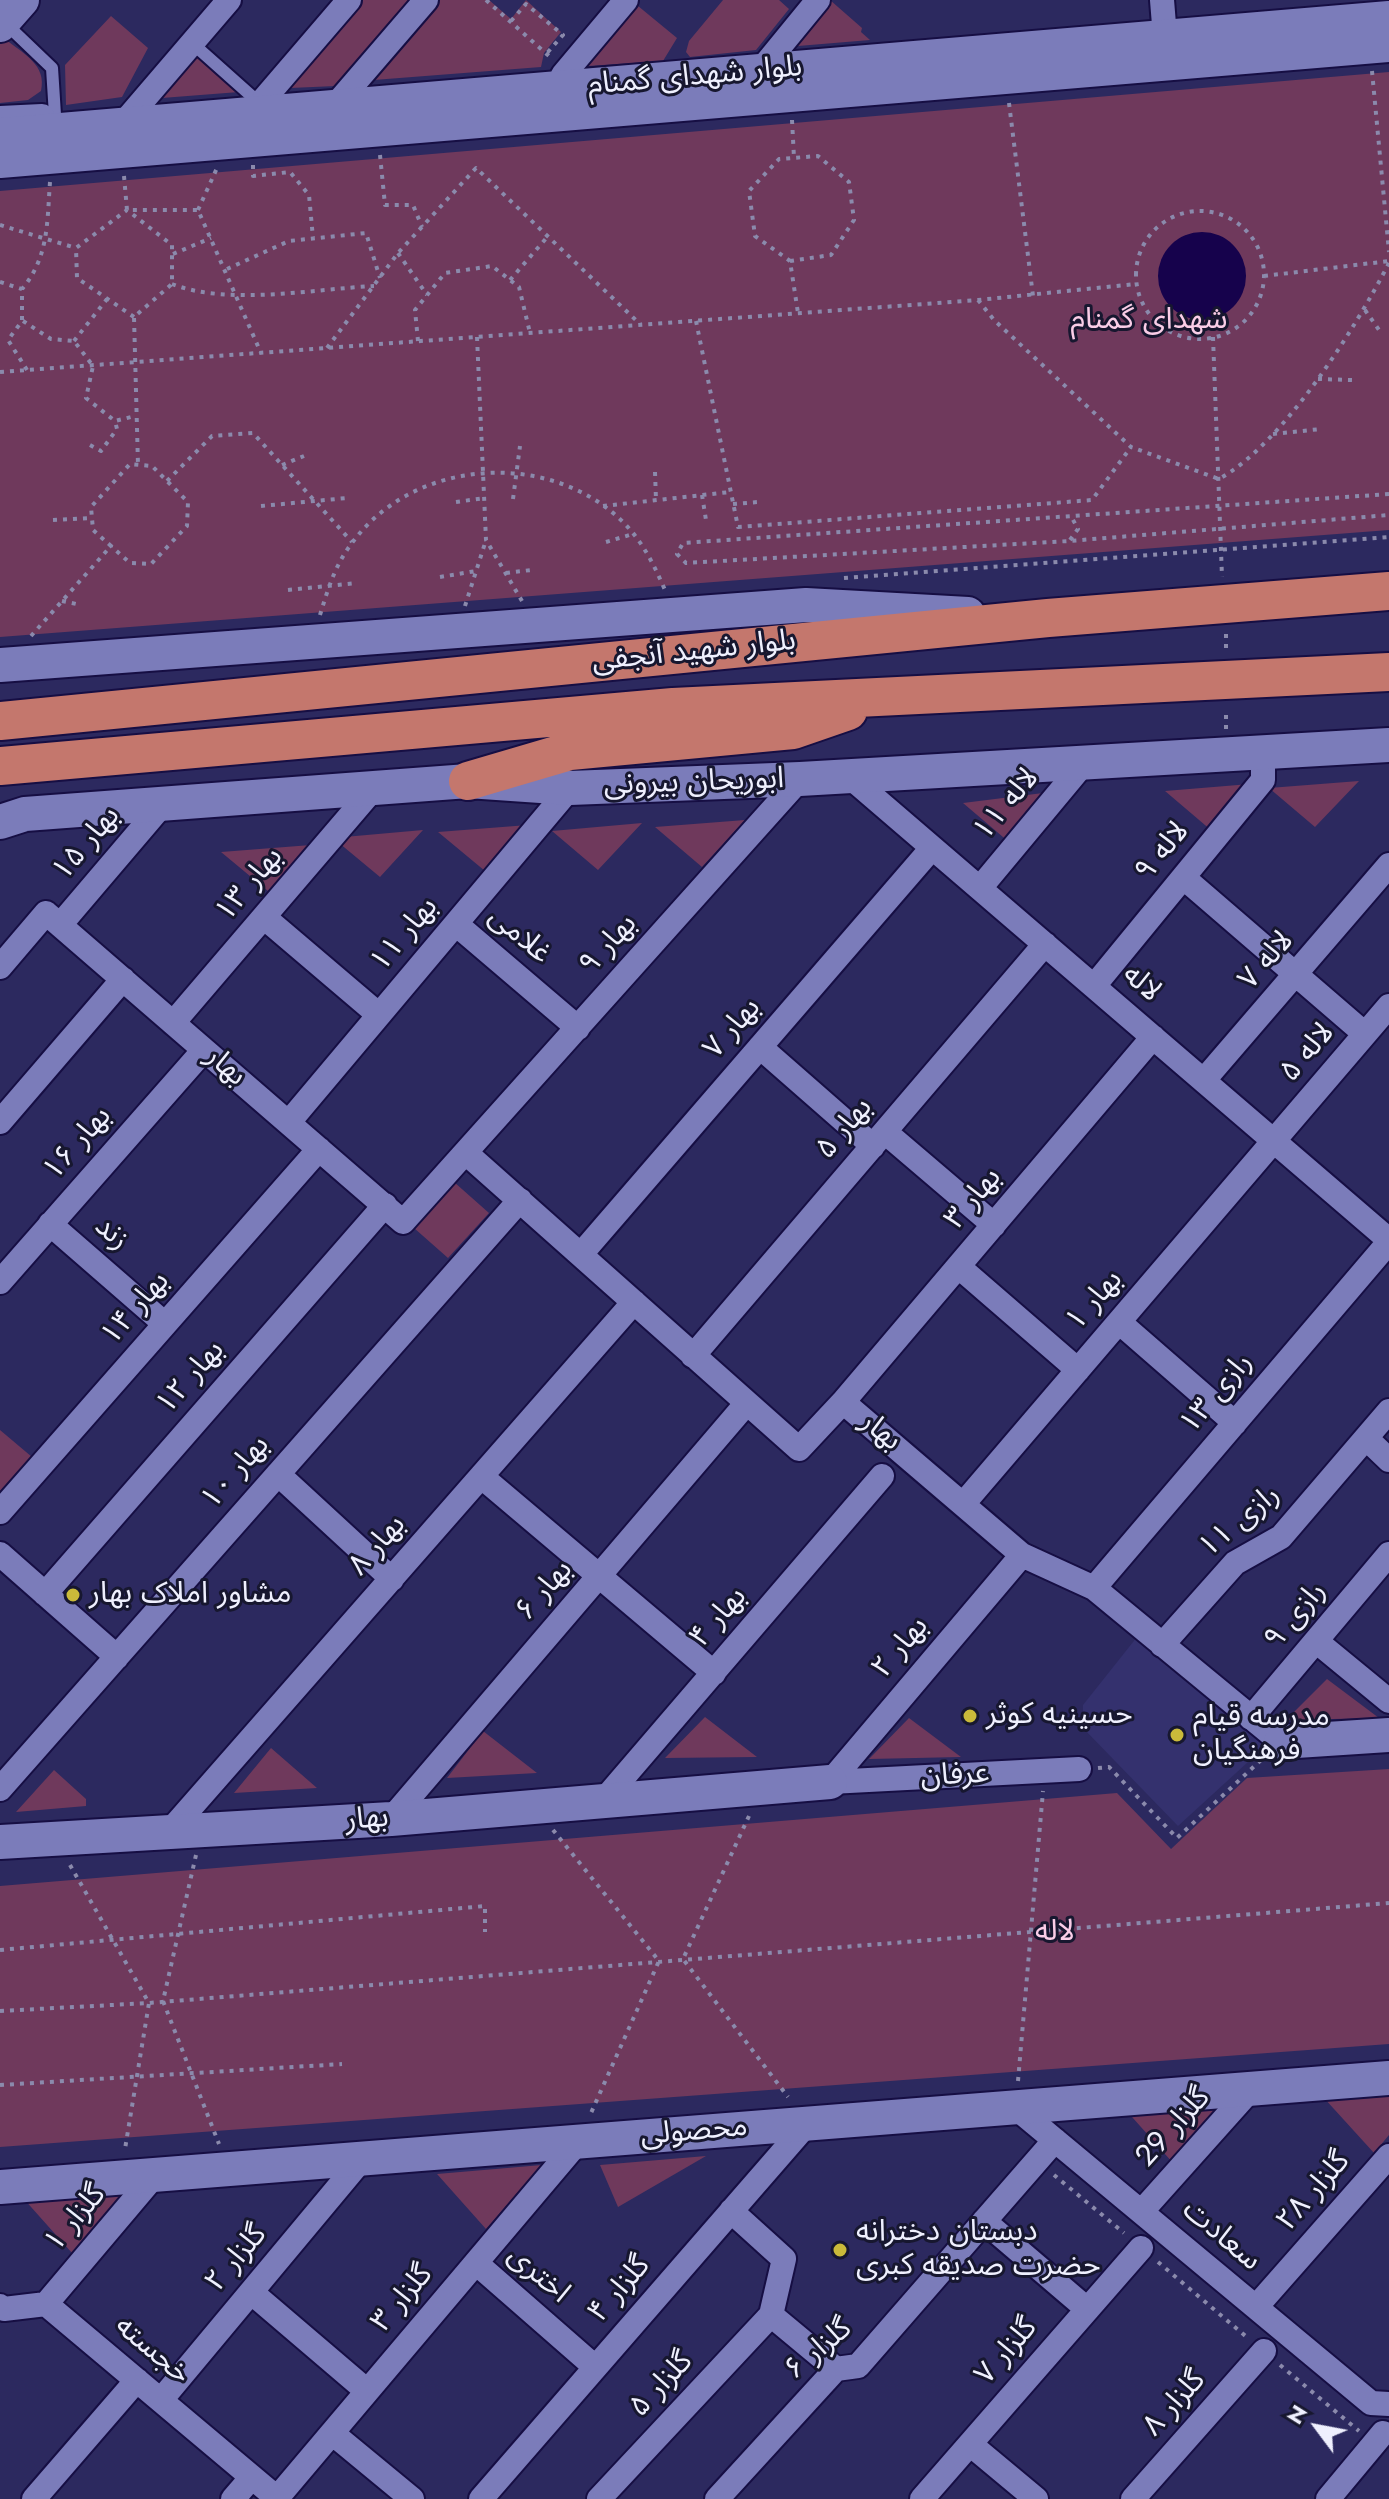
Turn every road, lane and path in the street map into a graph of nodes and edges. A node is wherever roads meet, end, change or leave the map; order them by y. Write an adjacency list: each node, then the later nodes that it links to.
1 (229, 0): 12 (street)
2 (349, 0): 17 (street)
3 (426, 0): 19 (street)
4 (486, 0): 10 (path)
5 (626, 0): 16 (street)
6 (818, 0): 15 (street)
7 (1162, 0): 11 (street)
8 (8, 15): 20 (lane)
9 (1389, 18): 11 (street, بلوار شهدای گمنام)
10 (511, 21): 13 (path); 13 (path)
11 (1165, 37): 15 (street, بلوار شهدای گمنام)
12 (192, 43): 17 (lane); 21 (street)
13 (547, 53): 16 (path)
14 (1381, 57): 28 (street, بلوار شهدای گمنام); 41 (path)
15 (764, 65): 16 (street); 19 (street, بلوار شهدای گمنام)
16 (563, 75): 19 (street)
17 (260, 99): 19 (street); 21 (street)
18 (1009, 99): 57 (path)
19 (340, 100): 21 (street, بلوار شهدای گمنام)
20 (55, 115): 21 (street); 23 (street)
21 (130, 117): 24 (street, بلوار شهدای گمنام)
22 (792, 117): 26 (path)
23 (0, 118)
24 (0, 135)
25 (379, 150): 35 (path)
26 (794, 158): 44 (path); 44 (path)
27 (253, 159): 39 (path)
28 (0, 161)
29 (220, 162): 33 (path)
30 (124, 170): 32 (path)
31 (51, 176): 37 (path)
32 (127, 210): 33 (path); 40 (path); 43 (path)
33 (198, 210): 38 (path)
34 (0, 225): 37 (path)
35 (422, 227): 36 (path); 42 (path)
36 (549, 235): 49 (path); 65 (path)
37 (46, 236): 40 (path); 54 (path)
38 (212, 238): 43 (path); 46 (path)
39 (313, 238): 46 (path); 48 (path)
40 (76, 248): 58 (path)
41 (1389, 252)
42 (398, 253): 48 (path); 56 (path)
43 (173, 254): 51 (path)
44 (790, 261): 61 (path)
45 (1389, 262): 47 (path); 60 (path)
46 (227, 269): 55 (path)
47 (1264, 276): 52 (path); 69 (path)
48 (380, 278): 53 (path)
49 (510, 280): 56 (path); 67 (path)
50 (0, 282): 54 (path)
51 (172, 284): 55 (path); 62 (path)
52 (1136, 284): 57 (path); 69 (path)
53 (374, 286): 55 (path); 72 (path)
54 (22, 289): 63 (path)
55 (237, 294): 73 (path)
56 (427, 295): 71 (path)
57 (1033, 296): 59 (path)
58 (108, 299): 62 (path); 70 (path)
59 (978, 300): 61 (path); 86 (path)
60 (1365, 310): 66 (path); 78 (path)
61 (798, 313): 64 (path)
62 (134, 317): 74 (path)
63 (22, 321): 70 (path); 76 (path)
64 (696, 321): 65 (path); 95 (path)
65 (641, 325): 67 (path)
66 (1379, 330)
67 (530, 333): 68 (path)
68 (477, 337): 71 (path); 92 (path)
69 (1213, 337): 93 (path)
70 (74, 341): 75 (path)
71 (418, 341): 72 (path)
72 (327, 348): 73 (path)
73 (261, 353): 74 (path)
74 (136, 362): 75 (path); 80 (path)
75 (93, 366): 76 (path); 81 (path)
76 (27, 370): 77 (path)
77 (0, 372)
78 (1318, 379): 79 (path); 83 (path)
79 (1352, 380)
80 (135, 416): 81 (path); 88 (path)
81 (115, 421): 84 (path)
82 (1321, 429): 83 (path)
83 (1270, 434): 93 (path)
84 (90, 445)
85 (520, 446): 90 (path)
86 (1131, 447): 93 (path); 105 (path)
87 (304, 456): 89 (path)
88 (138, 465): 94 (path); 110 (path)
89 (282, 465): 94 (path); 102 (path)
90 (518, 472): 92 (path); 100 (path); 107 (path)
91 (655, 472): 101 (path)
92 (484, 475): 99 (path); 118 (path)
93 (1219, 479): 108 (path)
94 (167, 481): 120 (path)
95 (730, 492): 97 (path); 105 (path)
96 (1389, 494): 108 (path)
97 (702, 495): 101 (path); 113 (path)
98 (347, 498): 102 (path)
99 (485, 498): 103 (path); 116 (path)
100 (513, 499)
101 (656, 500): 107 (path)
102 (316, 502): 106 (path); 118 (path)
103 (456, 502)
104 (758, 502): 105 (path)
105 (733, 504)
106 (261, 506)
107 (603, 506): 115 (path)
108 (1219, 507): 111 (path); 114 (path)
109 (1389, 515): 114 (path)
110 (92, 518): 112 (path); 120 (path)
111 (1072, 518): 117 (path); 117 (path)
112 (53, 520)
113 (706, 520)
114 (1219, 529): 117 (path); 132 (path)
115 (633, 534): 119 (path); 129 (path)
116 (486, 540): 122 (path); 123 (path)
117 (1069, 541)
118 (352, 542): 126 (path)
119 (606, 542)
120 (111, 546): 130 (path)
121 (531, 570): 123 (path)
122 (476, 571): 124 (path); 134 (path)
123 (506, 573): 131 (path)
124 (440, 577)
125 (357, 583): 126 (path)
126 (328, 588): 127 (path); 136 (path)
127 (288, 590)
128 (1389, 591): 132 (main road, بلوار شهید آنجفی)
129 (666, 592)
130 (62, 601): 133 (path); 137 (path)
131 (524, 603)
132 (1226, 604): 135 (main road, بلوار شهید آنجفی); 140 (path)
133 (81, 605)
134 (464, 608)
135 (1048, 618): 138 (street); 142 (main road, بلوار شهید آنجفی)
136 (319, 619)
137 (27, 641)
138 (0, 665)
139 (1389, 672): 140 (main road, بلوار شهید آنجفی)
140 (1226, 680): 141 (main road, بلوار شهید آنجفی); 145 (path)
141 (891, 697): 147 (main road, بلوار شهید آنجفی); 150 (main road)
142 (0, 721)
143 (1389, 745): 144 (street, ابوریحان بیرونی)
144 (1263, 753): 145 (street, ابوریحان بیرونی); 156 (street, لاله ۹)
145 (1226, 755): 146 (street, ابوریحان بیرونی)
146 (1084, 763): 148 (street, ابوریحان بیرونی); 158 (street, لاله ۱۱)
147 (0, 766)
148 (850, 777): 149 (street, ابوریحان بیرونی); 155 (street, لاله)
149 (800, 779): 152 (street, ابوریحان بیرونی); 170 (street, بهار ۹)
150 (468, 781): 151 (street, ابوریحان بیرونی); 152 (street, ابوریحان بیرونی)
151 (374, 788): 153 (street, ابوریحان بیرونی); 159 (street, بهار ۱۳)
152 (570, 788): 161 (street, بهار ۱۱)
153 (163, 804): 154 (street, ابوریحان بیرونی); 160 (street, بهار ۱۵)
154 (8, 816)
155 (932, 848): 158 (street, لاله); 173 (street, بهار ۷)
156 (1184, 878): 164 (street); 166 (street, لاله ۹)
157 (1385, 880): 164 (street, لاله ۷)
158 (980, 888): 162 (street, لاله)
159 (265, 918): 168 (street); 169 (street, بهار ۱۳)
160 (53, 919): 163 (street, بهار ۱۵); 165 (street, بهار)
161 (456, 924): 168 (street, بهار ۱۱); 170 (street, غلامی)
162 (1045, 944): 166 (street, لاله); 178 (street, بهار ۵)
163 (0, 967)
164 (1297, 975): 171 (street); 175 (street, لاله ۷)
165 (123, 979): 169 (street, بهار); 176 (street)
166 (1094, 986): 172 (street, لاله)
167 (1389, 1006): 171 (street, لاله ۵)
168 (379, 1015): 177 (street, بهار ۱۱)
169 (173, 1023): 174 (street, بهار)
170 (578, 1028): 181 (street, بهار ۹)
171 (1365, 1034): 179 (street, لاله ۵)
172 (1153, 1037): 175 (street, لاله); 186 (street, بهار ۳)
173 (760, 1047): 178 (street); 188 (street, بهار ۷)
174 (204, 1050): 177 (street, بهار); 185 (street, بهار ۱۶)
175 (1204, 1080): 179 (street, لاله)
176 (0, 1122)
177 (289, 1122): 180 (street, بهار)
178 (879, 1139): 186 (street); 194 (street, بهار ۵)
179 (1275, 1141): 187 (street, لاله); 192 (street, بهار ۱)
180 (319, 1149): 183 (street, بهار); 193 (street, بهار ۱۴)
181 (466, 1153): 182 (street, بهار); 184 (street, بهار ۹)
182 (520, 1200): 188 (street, بهار); 202 (street, بهار ۱۰)
183 (385, 1205): 184 (street, بهار); 213 (street, بهار ۱۲)
184 (403, 1222)
185 (50, 1224): 190 (street, بهار ۱۶); 193 (street, زند)
186 (994, 1225): 189 (street, بهار ۳)
187 (1389, 1241): 199 (street, رازی ۱۳)
188 (582, 1253): 191 (street, بهار)
189 (959, 1267): 195 (street); 196 (street, بهار ۳)
190 (0, 1282)
191 (634, 1302): 194 (street, بهار); 204 (street, بهار ۸)
192 (1119, 1322): 195 (street, بهار ۱); 199 (street)
193 (165, 1324): 206 (street, بهار ۱۴)
194 (693, 1356): 197 (street, بهار)
195 (1078, 1370): 205 (street, بهار ۱)
196 (843, 1402): 197 (street, بهار); 205 (street, بهار)
197 (746, 1404): 210 (street, بهار ۶)
198 (1389, 1411): 200 (street, رازی ۱۱)
199 (1235, 1423): 212 (street, رازی ۱۳)
200 (1366, 1438): 201 (street); 215 (street, رازی ۱۱)
201 (1389, 1460)
202 (278, 1474): 211 (street); 216 (street, بهار ۱۰)
203 (882, 1476): 217 (street, بهار ۴)
204 (482, 1477): 210 (street); 211 (street, بهار ۸)
205 (964, 1503): 209 (street, بهار)
206 (0, 1512)
207 (0, 1554): 213 (street)
208 (1389, 1554): 214 (street, رازی ۹)
209 (1022, 1555): 212 (street, بهار); 224 (street, بهار ۲)
210 (600, 1577): 217 (street); 229 (street, بهار ۶)
211 (392, 1579): 230 (street, بهار ۸)
212 (1094, 1588): 215 (street, بهار)
213 (45, 1594): 216 (street)
214 (1316, 1641): 218 (street); 219 (street, رازی ۹)
215 (1162, 1645): 219 (street, بهار)
216 (117, 1657): 226 (street, بهار ۱۰)
217 (714, 1673): 227 (street, بهار ۴)
218 (1389, 1701)
219 (1251, 1718): 221 (street, بهار)
220 (1389, 1735): 221 (street)
221 (1281, 1742): 222 (path)
222 (1079, 1769): 223 (street, عرفان)
223 (1044, 1771): 224 (street, عرفان); 234 (path)
224 (830, 1782): 225 (street, بهار)
225 (762, 1788): 227 (street, بهار); 239 (path)
226 (0, 1789)
227 (603, 1801): 228 (street, بهار)
228 (534, 1807): 229 (street, بهار); 240 (path)
229 (391, 1819): 230 (street, بهار)
230 (186, 1830): 231 (street, بهار); 236 (path)
231 (55, 1839): 232 (street, بهار); 237 (path)
232 (0, 1842)
233 (1389, 1903): 234 (path)
234 (1030, 1931): 239 (path); 250 (path)
235 (485, 1932): 236 (path)
236 (177, 1936): 237 (path); 241 (path)
237 (115, 1943): 238 (path); 242 (path)
238 (0, 1950)
239 (683, 1959): 240 (path); 251 (path)
240 (659, 1961): 241 (path); 253 (path)
241 (163, 2001): 242 (path); 245 (path)
242 (149, 2003): 243 (path); 246 (path)
243 (0, 2011)
244 (342, 2064): 245 (path)
245 (191, 2074): 246 (path); 257 (path)
246 (136, 2077): 248 (path); 259 (path)
247 (1389, 2078): 249 (street, محصولی)
248 (0, 2085)
249 (1252, 2088): 250 (street, محصولی); 262 (street, گلزار 29)
250 (1015, 2107): 251 (street, محصولی); 252 (street, سعادت)
251 (808, 2123): 253 (street, محصولی); 261 (street, گلزار ۴)
252 (1055, 2140): 256 (street, گلزار ۶); 262 (street, سعادت)
253 (578, 2142): 255 (street, محصولی); 265 (street, گلزار ۳)
254 (1389, 2156): 268 (street, گلزار ۲۸)
255 (362, 2159): 257 (street, محصولی); 266 (street, گلزار ۲)
256 (1037, 2161): 263 (street, گلزار ۶); 264 (path)
257 (229, 2169): 258 (street, محصولی)
258 (155, 2175): 259 (street, محصولی); 267 (street, گلزار ۱)
259 (120, 2178): 260 (street, محصولی)
260 (0, 2187)
261 (731, 2211): 271 (street); 273 (street, گلزار ۴)
262 (1142, 2211): 268 (street, سعادت)
263 (984, 2221): 269 (street); 274 (street, گلزار ۶)
264 (1141, 2248): 269 (street, گلزار ۷); 272 (path)
265 (476, 2263): 273 (street, اختری); 277 (street, گلزار ۳)
266 (251, 2292): 277 (street); 278 (street, گلزار ۲)
267 (46, 2304): 270 (street); 275 (street, خجسته)
268 (1256, 2307): 279 (street, سعادت)
269 (1087, 2309): 282 (street, گلزار ۷)
270 (1, 2310)
271 (771, 2315): 274 (street); 289 (street, گلزار ۵)
272 (1264, 2351): 281 (path); 293 (street, گلزار ۸)
273 (595, 2367): 288 (street, گلزار ۴)
274 (836, 2369): 290 (street, گلزار ۶)
275 (137, 2380): 278 (street, خجسته); 285 (street)
276 (1389, 2382): 279 (street)
277 (367, 2391): 280 (street, گلزار ۳)
278 (161, 2400): 283 (street, خجسته)
279 (1380, 2404)
280 (332, 2433): 284 (street, گلزار ۳); 287 (street)
281 (1383, 2433): 294 (street)
282 (970, 2444): 291 (street, گلزار ۷); 292 (street)
283 (252, 2477): 284 (street, خجسته); 286 (street)
284 (278, 2498)
285 (34, 2499)
286 (233, 2499)
287 (412, 2499)
288 (481, 2499)
289 (599, 2499)
290 (717, 2499)
291 (922, 2499)
292 (1036, 2499)
293 (1133, 2499)
294 (1328, 2499)

